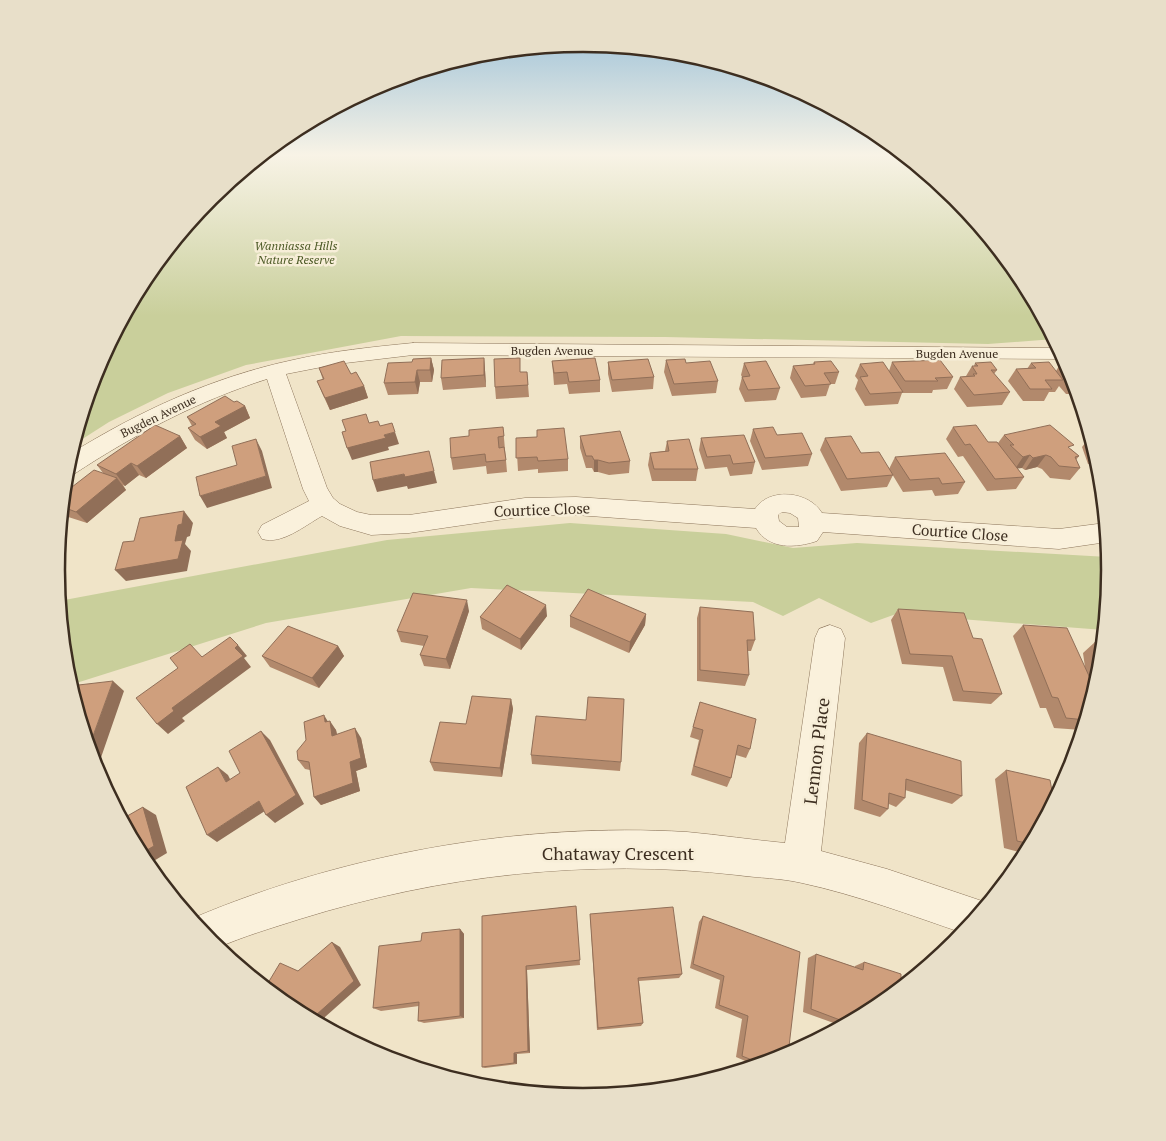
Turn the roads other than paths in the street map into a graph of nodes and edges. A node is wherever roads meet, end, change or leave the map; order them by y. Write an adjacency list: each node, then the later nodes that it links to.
1 (1054, 354): 2 (street, Bugden Avenue)
2 (275, 371): 3 (street, Bugden Avenue); 4 (street)
3 (77, 461)
4 (324, 504): 5 (street); 6 (street, Courtice Close)
5 (271, 532)
6 (1100, 534)
7 (830, 638): 8 (street, Lennon Place)
8 (801, 864): 9 (street, Chataway Crescent); 10 (street, Chataway Crescent)
9 (969, 916)
10 (211, 930)

